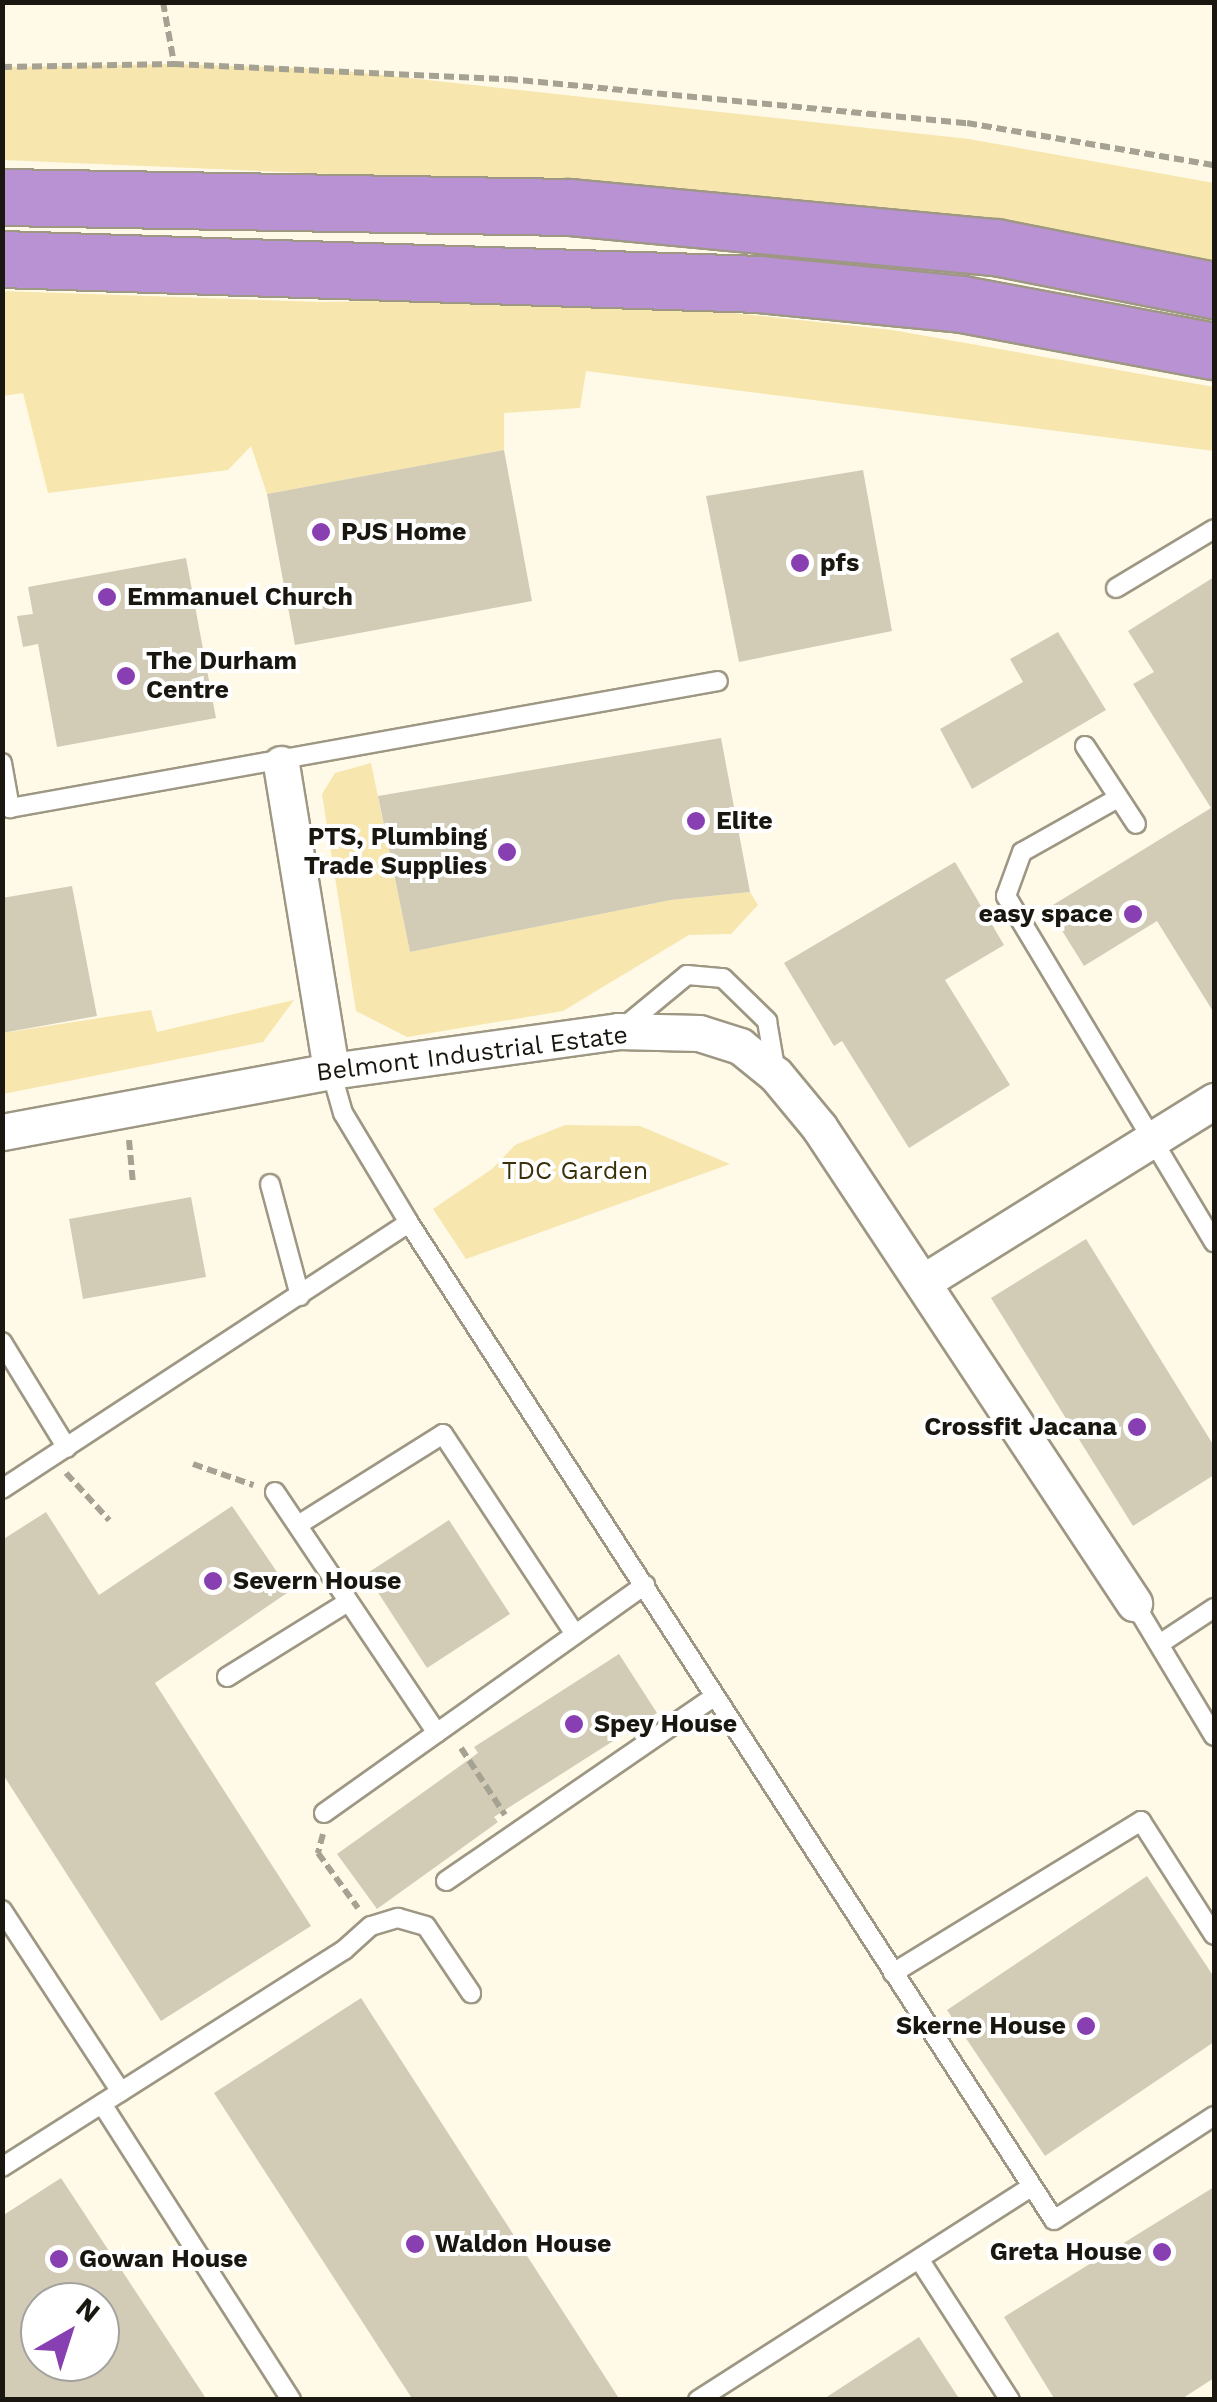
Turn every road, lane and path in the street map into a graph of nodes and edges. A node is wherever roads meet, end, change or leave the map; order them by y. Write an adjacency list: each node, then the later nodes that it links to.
1 (163, 2): 2 (path)
2 (174, 64): 3 (path); 4 (path)
3 (2, 67)
4 (1214, 165)
5 (2, 197): 7 (highway)
6 (2, 259): 8 (highway)
7 (1214, 290)
8 (1214, 350)
9 (1214, 529): 10 (lane)
10 (1116, 588)
11 (718, 682): 14 (lane)
12 (1084, 746): 15 (lane)
13 (2, 763): 14 (lane)
14 (281, 764): 18 (street)
15 (1118, 798): 16 (lane); 22 (lane)
16 (1136, 824)
17 (618, 1031): 18 (street, Belmont Industrial Estate); 19 (street, Belmont Industrial Estate); 19 (lane)
18 (331, 1071): 21 (street, Belmont Industrial Estate); 24 (lane)
19 (776, 1074): 26 (street, Belmont Industrial Estate)
20 (1214, 1101): 22 (street)
21 (2, 1132)
22 (1154, 1137): 25 (lane); 26 (street)
23 (270, 1184): 27 (lane)
24 (409, 1222): 27 (lane); 35 (lane)
25 (1214, 1242)
26 (923, 1282): 37 (street, Belmont Industrial Estate)
27 (300, 1296): 29 (lane)
28 (2, 1342): 29 (lane)
29 (59, 1453): 31 (lane); 33 (path)
30 (193, 1464): 32 (path)
31 (2, 1489)
32 (276, 1492): 34 (lane)
33 (110, 1520)
34 (298, 1525): 36 (lane); 39 (lane)
35 (646, 1585): 39 (lane); 42 (lane)
36 (348, 1602): 41 (lane); 43 (lane)
37 (1134, 1603): 40 (lane)
38 (1214, 1608): 40 (lane)
39 (574, 1634): 43 (lane)
40 (1160, 1644): 44 (lane)
41 (227, 1676)
42 (714, 1698): 47 (lane); 52 (lane)
43 (437, 1733): 46 (lane)
44 (1214, 1736)
45 (476, 1738): 47 (path)
46 (327, 1811): 50 (path)
47 (517, 1832): 48 (lane)
48 (446, 1881)
49 (2, 1910): 54 (lane)
50 (371, 1926): 53 (lane); 54 (lane)
51 (1214, 1935): 52 (lane)
52 (893, 1972): 58 (lane)
53 (472, 1993)
54 (121, 2092): 55 (lane)
55 (102, 2104): 57 (lane); 60 (lane)
56 (1214, 2116): 58 (lane)
57 (2, 2167)
58 (1031, 2186): 59 (lane)
59 (919, 2259): 61 (lane); 62 (lane)
60 (291, 2400)
61 (698, 2400)
62 (1010, 2400)

